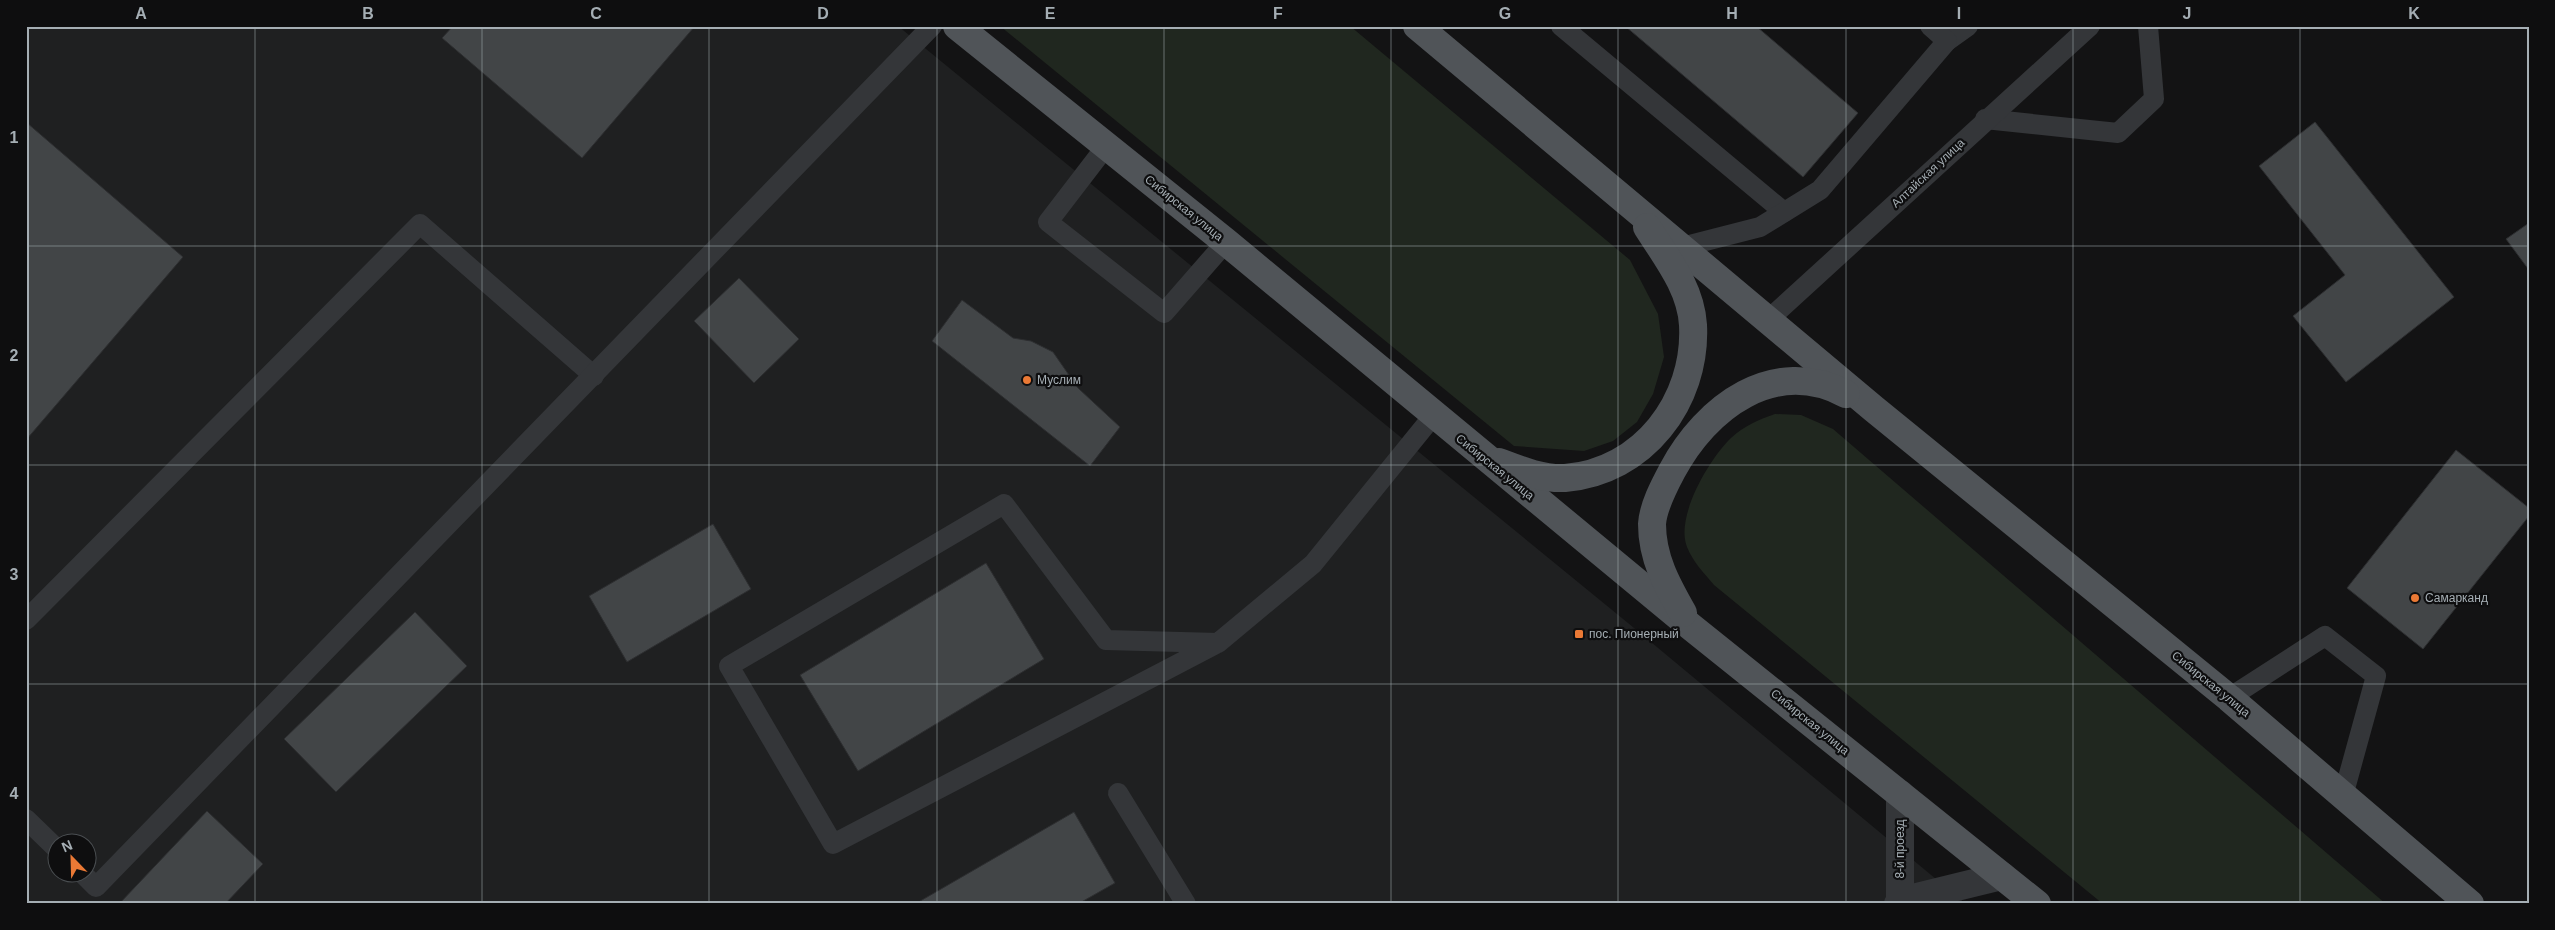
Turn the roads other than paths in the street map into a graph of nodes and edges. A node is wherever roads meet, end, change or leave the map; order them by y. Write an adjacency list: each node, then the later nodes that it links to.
1 (932, 26): 17 (lane)
2 (957, 26): 11 (main road, Сибирская улица)
3 (1417, 26): 12 (main road, Сибирская улица)
4 (1561, 26): 13 (lane)
5 (1930, 26): 9 (lane)
6 (1968, 26): 9 (lane)
7 (2090, 26): 10 (lane, Алтайская улица)
8 (2148, 26): 10 (lane)
9 (1947, 41): 13 (lane)
10 (1985, 119): 16 (lane, Алтайская улица)
11 (1107, 145): 14 (main road, Сибирская улица); 14 (lane)
12 (1634, 205): 15 (main road, Сибирская улица); 20 (main road)
13 (1784, 212): 15 (lane)
14 (1226, 242): 19 (main road, Сибирская улица)
15 (1682, 247): 16 (main road, Сибирская улица)
16 (1768, 320): 18 (main road, Сибирская улица)
17 (594, 376): 21 (lane); 31 (lane)
18 (1874, 408): 22 (main road); 24 (main road, Сибирская улица)
19 (1434, 416): 20 (main road, Сибирская улица); 23 (lane)
20 (1481, 455): 22 (main road, Сибирская улица)
21 (26, 620)
22 (1690, 626): 26 (main road, Сибирская улица)
23 (1218, 643): 23 (lane)
24 (2229, 698): 27 (main road, Сибирская улица); 27 (lane)
25 (1118, 793): 33 (lane)
26 (1900, 794): 30 (main road, Сибирская улица); 32 (street, 8-й проезд)
27 (2343, 796): 35 (main road, Сибирская улица)
28 (26, 819): 29 (lane)
29 (48, 840)
30 (2002, 876): 32 (street); 34 (main road, Сибирская улица)
31 (91, 882)
32 (1899, 902)
33 (1186, 904)
34 (2036, 904)
35 (2470, 904)

